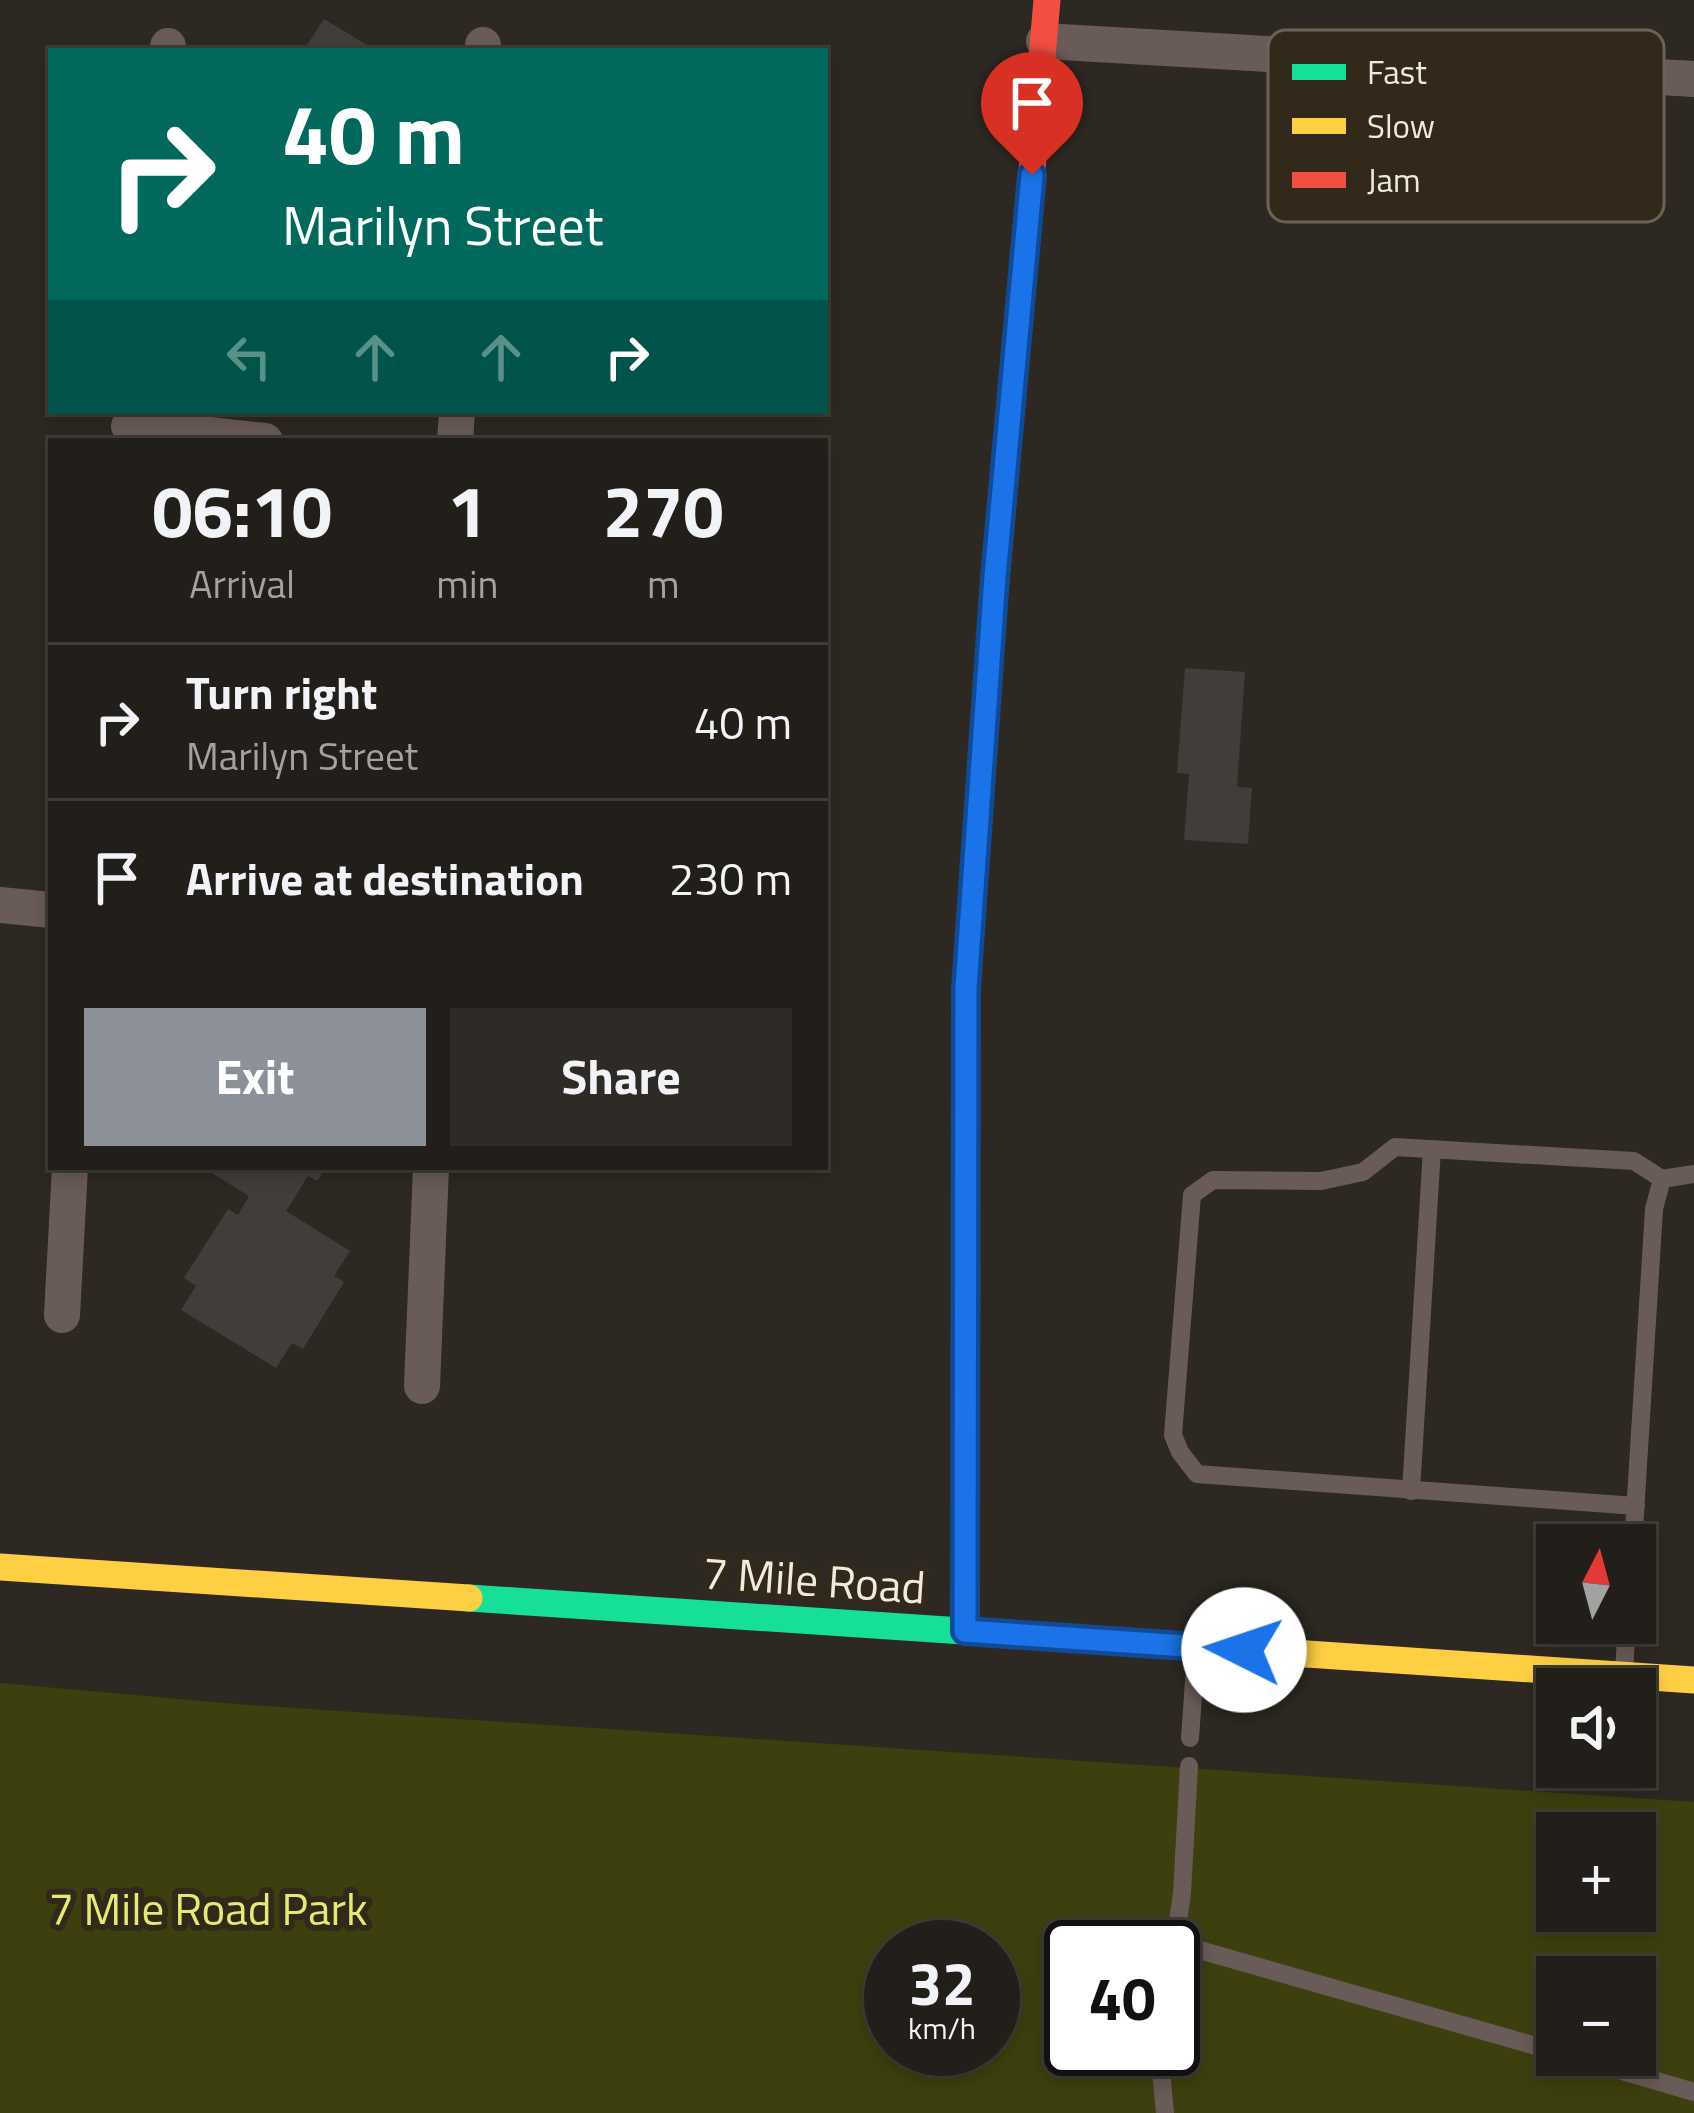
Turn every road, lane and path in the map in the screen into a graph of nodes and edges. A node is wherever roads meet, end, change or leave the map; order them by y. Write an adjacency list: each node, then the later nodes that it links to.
1 (1047, 0): 2 (street)
2 (1044, 41): 3 (street); 21 (street)
3 (1268, 54)
4 (1664, 77): 5 (street)
5 (1694, 79)
6 (127, 426): 7 (street)
7 (237, 438)
8 (0, 905): 9 (street)
9 (48, 910)
10 (1432, 1150): 14 (lane); 17 (lane); 17 (lane)
11 (70, 1170): 15 (street)
12 (430, 1170): 16 (street)
13 (1694, 1174): 14 (lane)
14 (1662, 1179): 18 (lane)
15 (62, 1316)
16 (422, 1386)
17 (1411, 1491): 18 (lane)
18 (1636, 1506): 19 (lane)
19 (1635, 1524)
20 (0, 1567): 21 (street, 7 Mile Road)
21 (965, 1631): 22 (street, 7 Mile Road)
22 (1196, 1647): 23 (street, 7 Mile Road); 26 (lane)
23 (1536, 1670)
24 (1656, 1678): 25 (street, 7 Mile Road)
25 (1694, 1680)
26 (1190, 1738)
27 (1189, 1766): 28 (lane)
28 (1178, 1920)
29 (1200, 1957): 30 (lane)
30 (1536, 2046)
31 (1162, 2076): 34 (lane)
32 (1640, 2076): 33 (lane)
33 (1694, 2092)
34 (1165, 2113)

